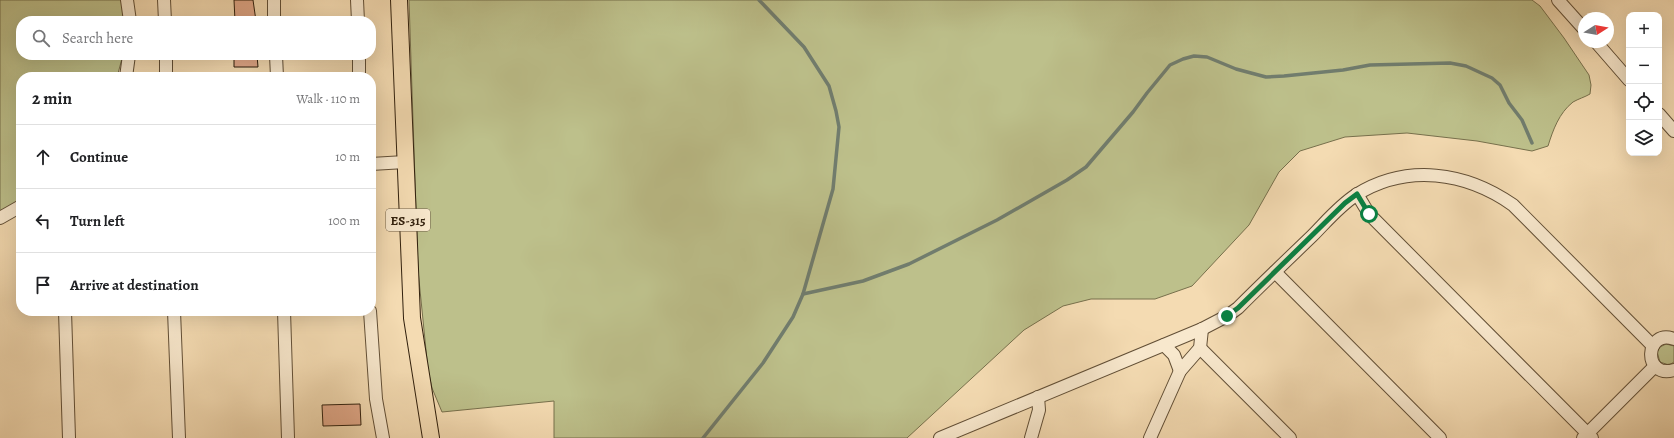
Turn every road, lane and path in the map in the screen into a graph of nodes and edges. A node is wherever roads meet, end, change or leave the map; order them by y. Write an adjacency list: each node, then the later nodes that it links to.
1 (127, 0): 7 (street)
2 (164, 0): 8 (street)
3 (274, 0): 9 (street)
4 (358, 0): 10 (street)
5 (399, 0): 24 (main road, ES-315)
6 (1558, 0): 11 (street)
7 (129, 16)
8 (165, 16)
9 (274, 16)
10 (358, 16)
11 (1578, 22)
12 (1601, 48): 21 (street)
13 (128, 60): 17 (street)
14 (166, 60): 18 (street)
15 (276, 60): 19 (street)
16 (359, 60): 20 (street)
17 (127, 72)
18 (166, 72)
19 (276, 72)
20 (359, 72)
21 (1626, 77)
22 (1662, 117): 23 (street)
23 (1674, 131)
24 (405, 162): 25 (street); 49 (main road, ES-315)
25 (376, 164)
26 (1357, 194): 29 (street); 38 (street); 44 (street)
27 (16, 209): 28 (street)
28 (0, 218)
29 (1275, 272): 34 (street); 54 (street)
30 (65, 316): 45 (street)
31 (174, 316): 46 (street)
32 (284, 316): 47 (street)
33 (370, 316): 48 (street)
34 (1202, 329): 37 (street); 39 (street)
35 (1674, 329): 36 (street)
36 (1670, 338): 38 (street)
37 (1164, 345): 42 (street); 43 (street)
38 (1653, 346): 40 (street)
39 (1200, 348): 42 (street); 53 (street)
40 (1655, 366): 41 (street); 44 (street)
41 (1674, 370)
42 (1180, 372): 52 (street)
43 (1038, 397): 50 (street); 51 (street)
44 (1587, 437)
45 (69, 438)
46 (179, 438)
47 (288, 438)
48 (383, 438)
49 (431, 438)
50 (940, 438)
51 (1031, 438)
52 (1150, 438)
53 (1290, 438)
54 (1440, 438)

